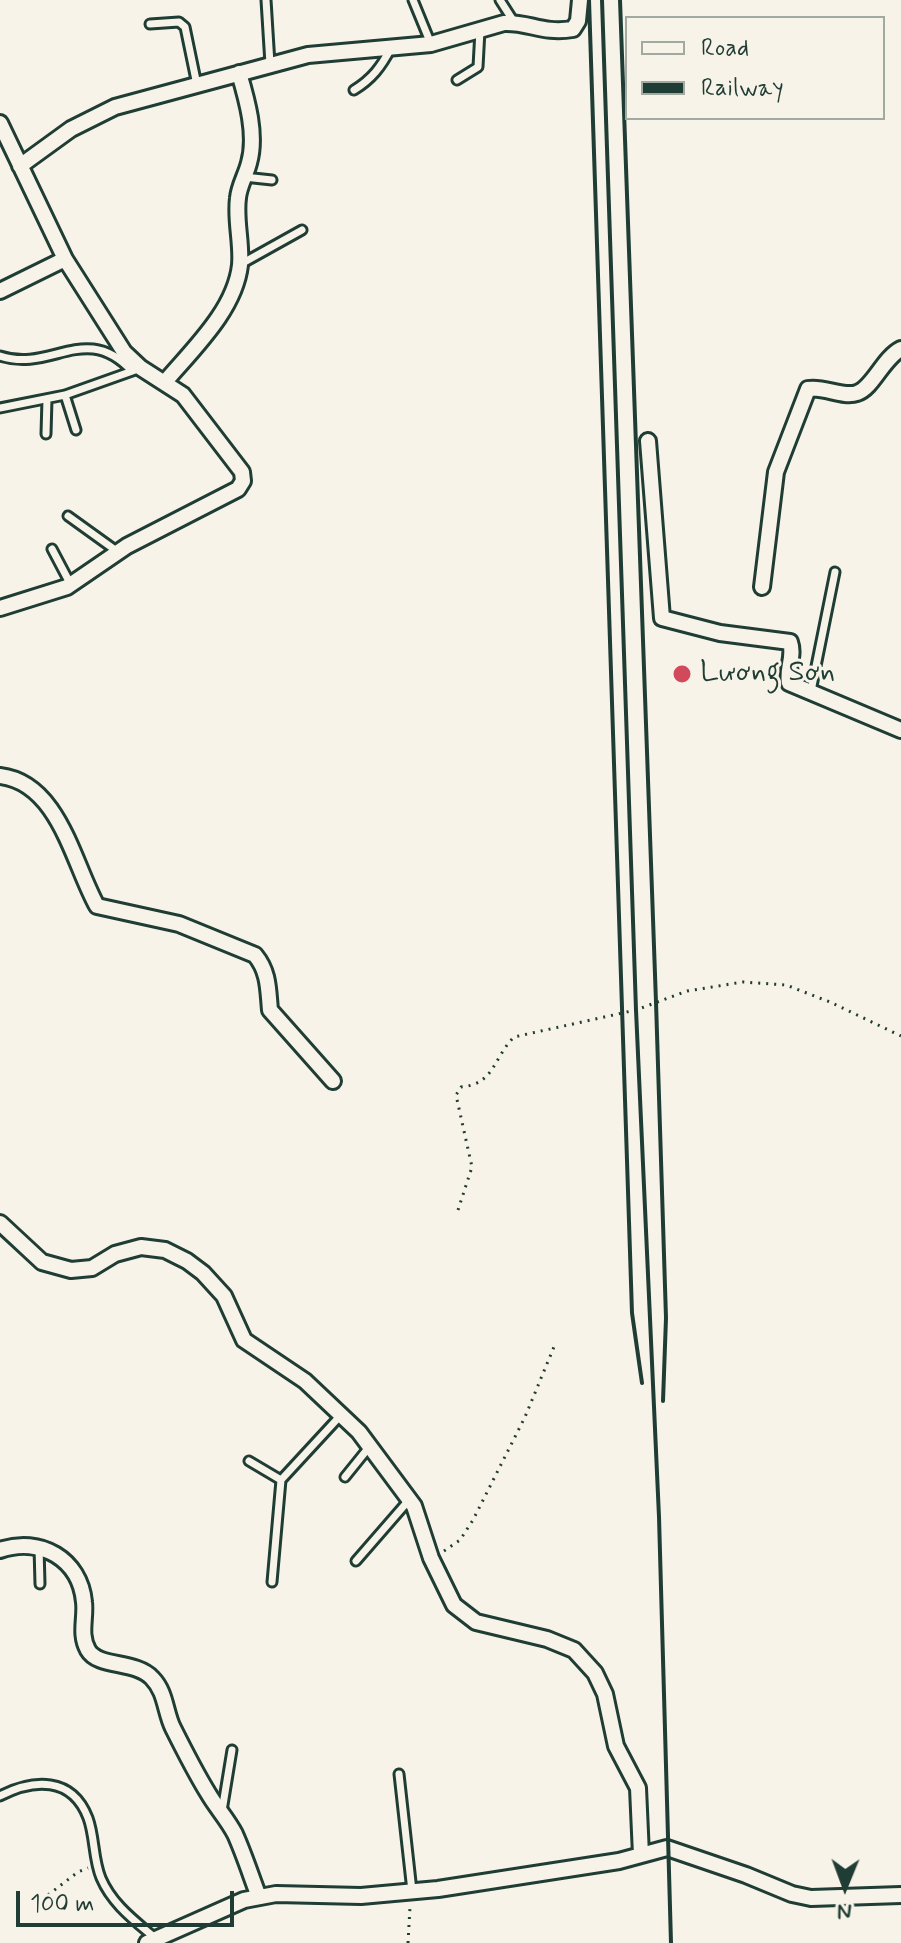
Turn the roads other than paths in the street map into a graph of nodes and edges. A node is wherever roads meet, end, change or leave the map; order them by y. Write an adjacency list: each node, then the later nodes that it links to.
1 (266, 0): 10 (lane)
2 (413, 0): 8 (lane)
3 (500, 0): 5 (lane)
4 (580, 0): 5 (street)
5 (515, 23): 7 (street)
6 (150, 24): 13 (lane)
7 (480, 30): 8 (street); 12 (lane)
8 (431, 44): 9 (street)
9 (391, 48): 10 (street); 14 (lane)
10 (270, 64): 11 (street)
11 (239, 73): 13 (street); 17 (street)
12 (457, 80)
13 (197, 85): 16 (street)
14 (354, 90)
15 (0, 123): 16 (street)
16 (20, 166): 20 (street)
17 (244, 177): 18 (lane); 21 (street)
18 (272, 180)
19 (302, 230): 21 (lane)
20 (65, 259): 22 (street); 25 (street)
21 (240, 265): 26 (street)
22 (0, 291)
23 (901, 349): 38 (street)
24 (0, 356): 25 (lane)
25 (137, 370): 26 (street); 27 (lane)
26 (165, 382): 35 (street)
27 (65, 395): 28 (lane); 30 (lane)
28 (47, 399): 29 (lane); 31 (lane)
29 (0, 408)
30 (76, 430)
31 (46, 434)
32 (648, 441): 40 (street)
33 (68, 516): 35 (lane)
34 (52, 549): 37 (lane)
35 (118, 552): 37 (street)
36 (835, 572): 40 (lane)
37 (71, 585): 39 (street)
38 (762, 587)
39 (0, 608)
40 (811, 694): 41 (street)
41 (901, 730)
42 (0, 776): 43 (street)
43 (333, 1081)
44 (0, 1223): 45 (street)
45 (341, 1415): 46 (street); 49 (lane)
46 (370, 1446): 48 (lane); 50 (street)
47 (249, 1461): 49 (lane)
48 (345, 1477)
49 (281, 1480): 54 (lane)
50 (409, 1500): 53 (lane); 60 (street)
51 (38, 1545): 52 (street); 55 (lane); 59 (street)
52 (0, 1550)
53 (356, 1561)
54 (272, 1582)
55 (40, 1584)
56 (232, 1750): 59 (lane)
57 (399, 1774): 61 (lane)
58 (0, 1796): 64 (lane)
59 (222, 1814): 63 (street)
60 (641, 1855): 61 (street); 62 (street)
61 (412, 1891): 63 (street)
62 (901, 1895)
63 (259, 1897): 64 (street)
64 (151, 1942)

